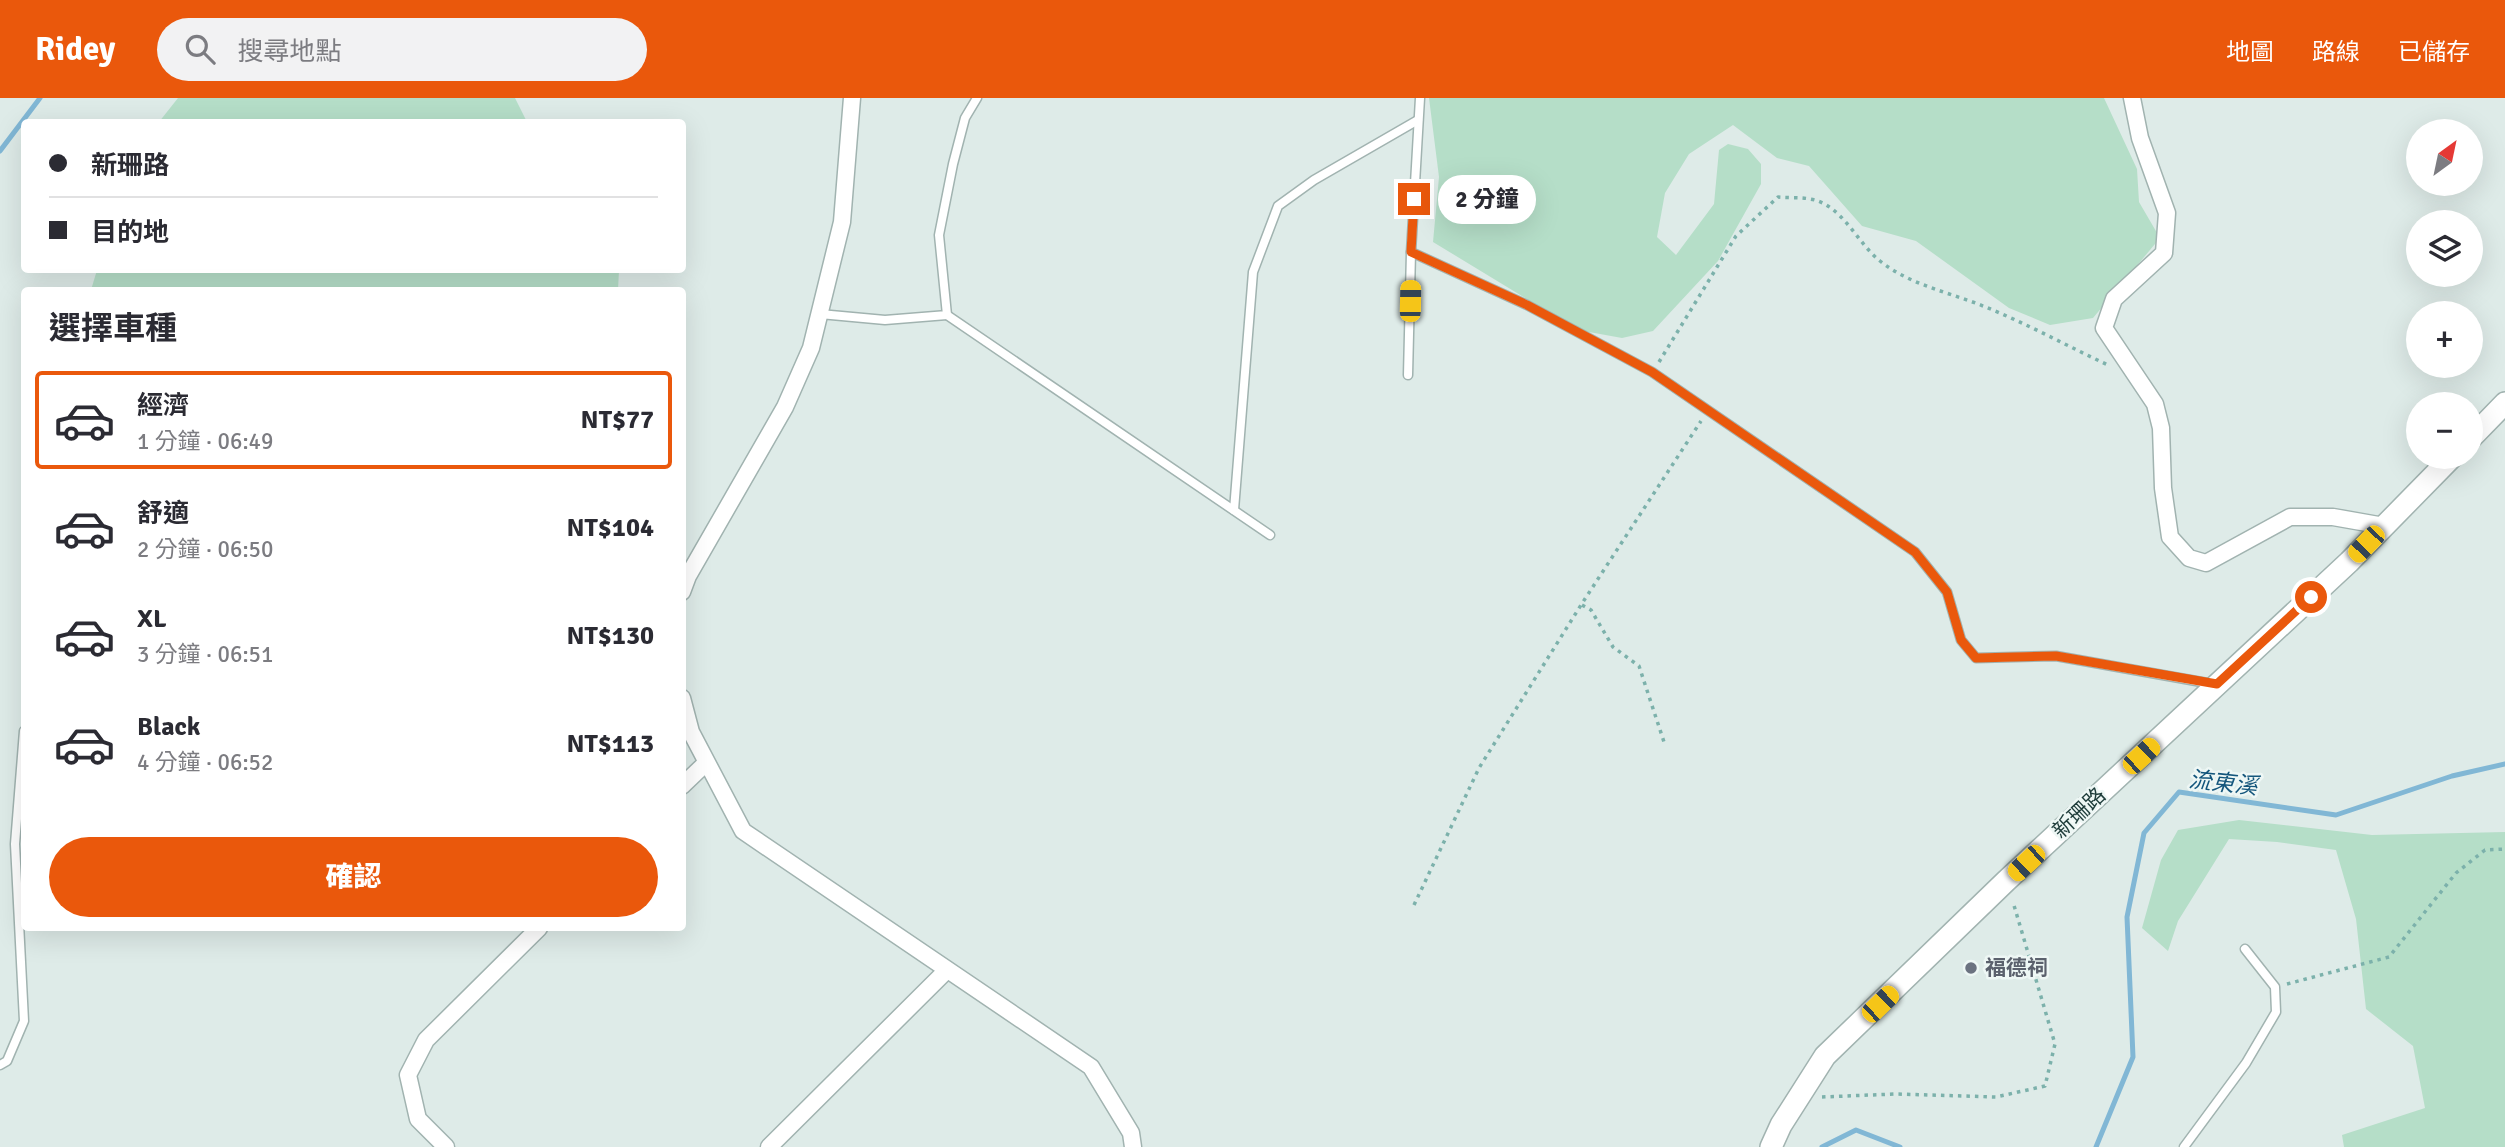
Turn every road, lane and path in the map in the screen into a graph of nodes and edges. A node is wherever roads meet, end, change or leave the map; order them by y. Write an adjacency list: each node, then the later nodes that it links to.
1 (852, 98): 7 (street)
2 (978, 98): 8 (lane)
3 (1420, 98): 5 (lane)
4 (2132, 98): 11 (street)
5 (1418, 120): 6 (lane); 16 (lane)
6 (1411, 252): 9 (lane); 10 (lane)
7 (820, 314): 8 (lane); 19 (street)
8 (947, 315): 16 (lane)
9 (1652, 372): 11 (path); 13 (lane)
10 (1408, 375)
11 (2139, 379): 17 (street)
12 (2505, 403): 14 (street)
13 (1708, 410): 20 (path); 21 (lane)
14 (2483, 426)
15 (2440, 469): 17 (street, 新珊路)
16 (1234, 510): 18 (lane)
17 (2384, 526): 21 (street, 新珊路)
18 (1270, 535)
19 (686, 581)
20 (1581, 604): 23 (path); 29 (path)
21 (2217, 684): 28 (street, 新珊路)
22 (686, 713): 24 (street)
23 (1664, 742)
24 (706, 763): 26 (street); 32 (street)
25 (21, 769): 34 (lane)
26 (686, 782)
27 (2505, 849): 33 (path)
28 (2006, 881): 35 (street, 新珊路); 35 (path)
29 (1414, 905)
30 (536, 931): 36 (street)
31 (2245, 948): 33 (lane)
32 (947, 970): 37 (street); 38 (street)
33 (2275, 987): 40 (lane)
34 (0, 1065)
35 (1798, 1098): 39 (street, 新珊路)
36 (446, 1147)
37 (769, 1147)
38 (1133, 1147)
39 (1770, 1147)
40 (2184, 1147)

